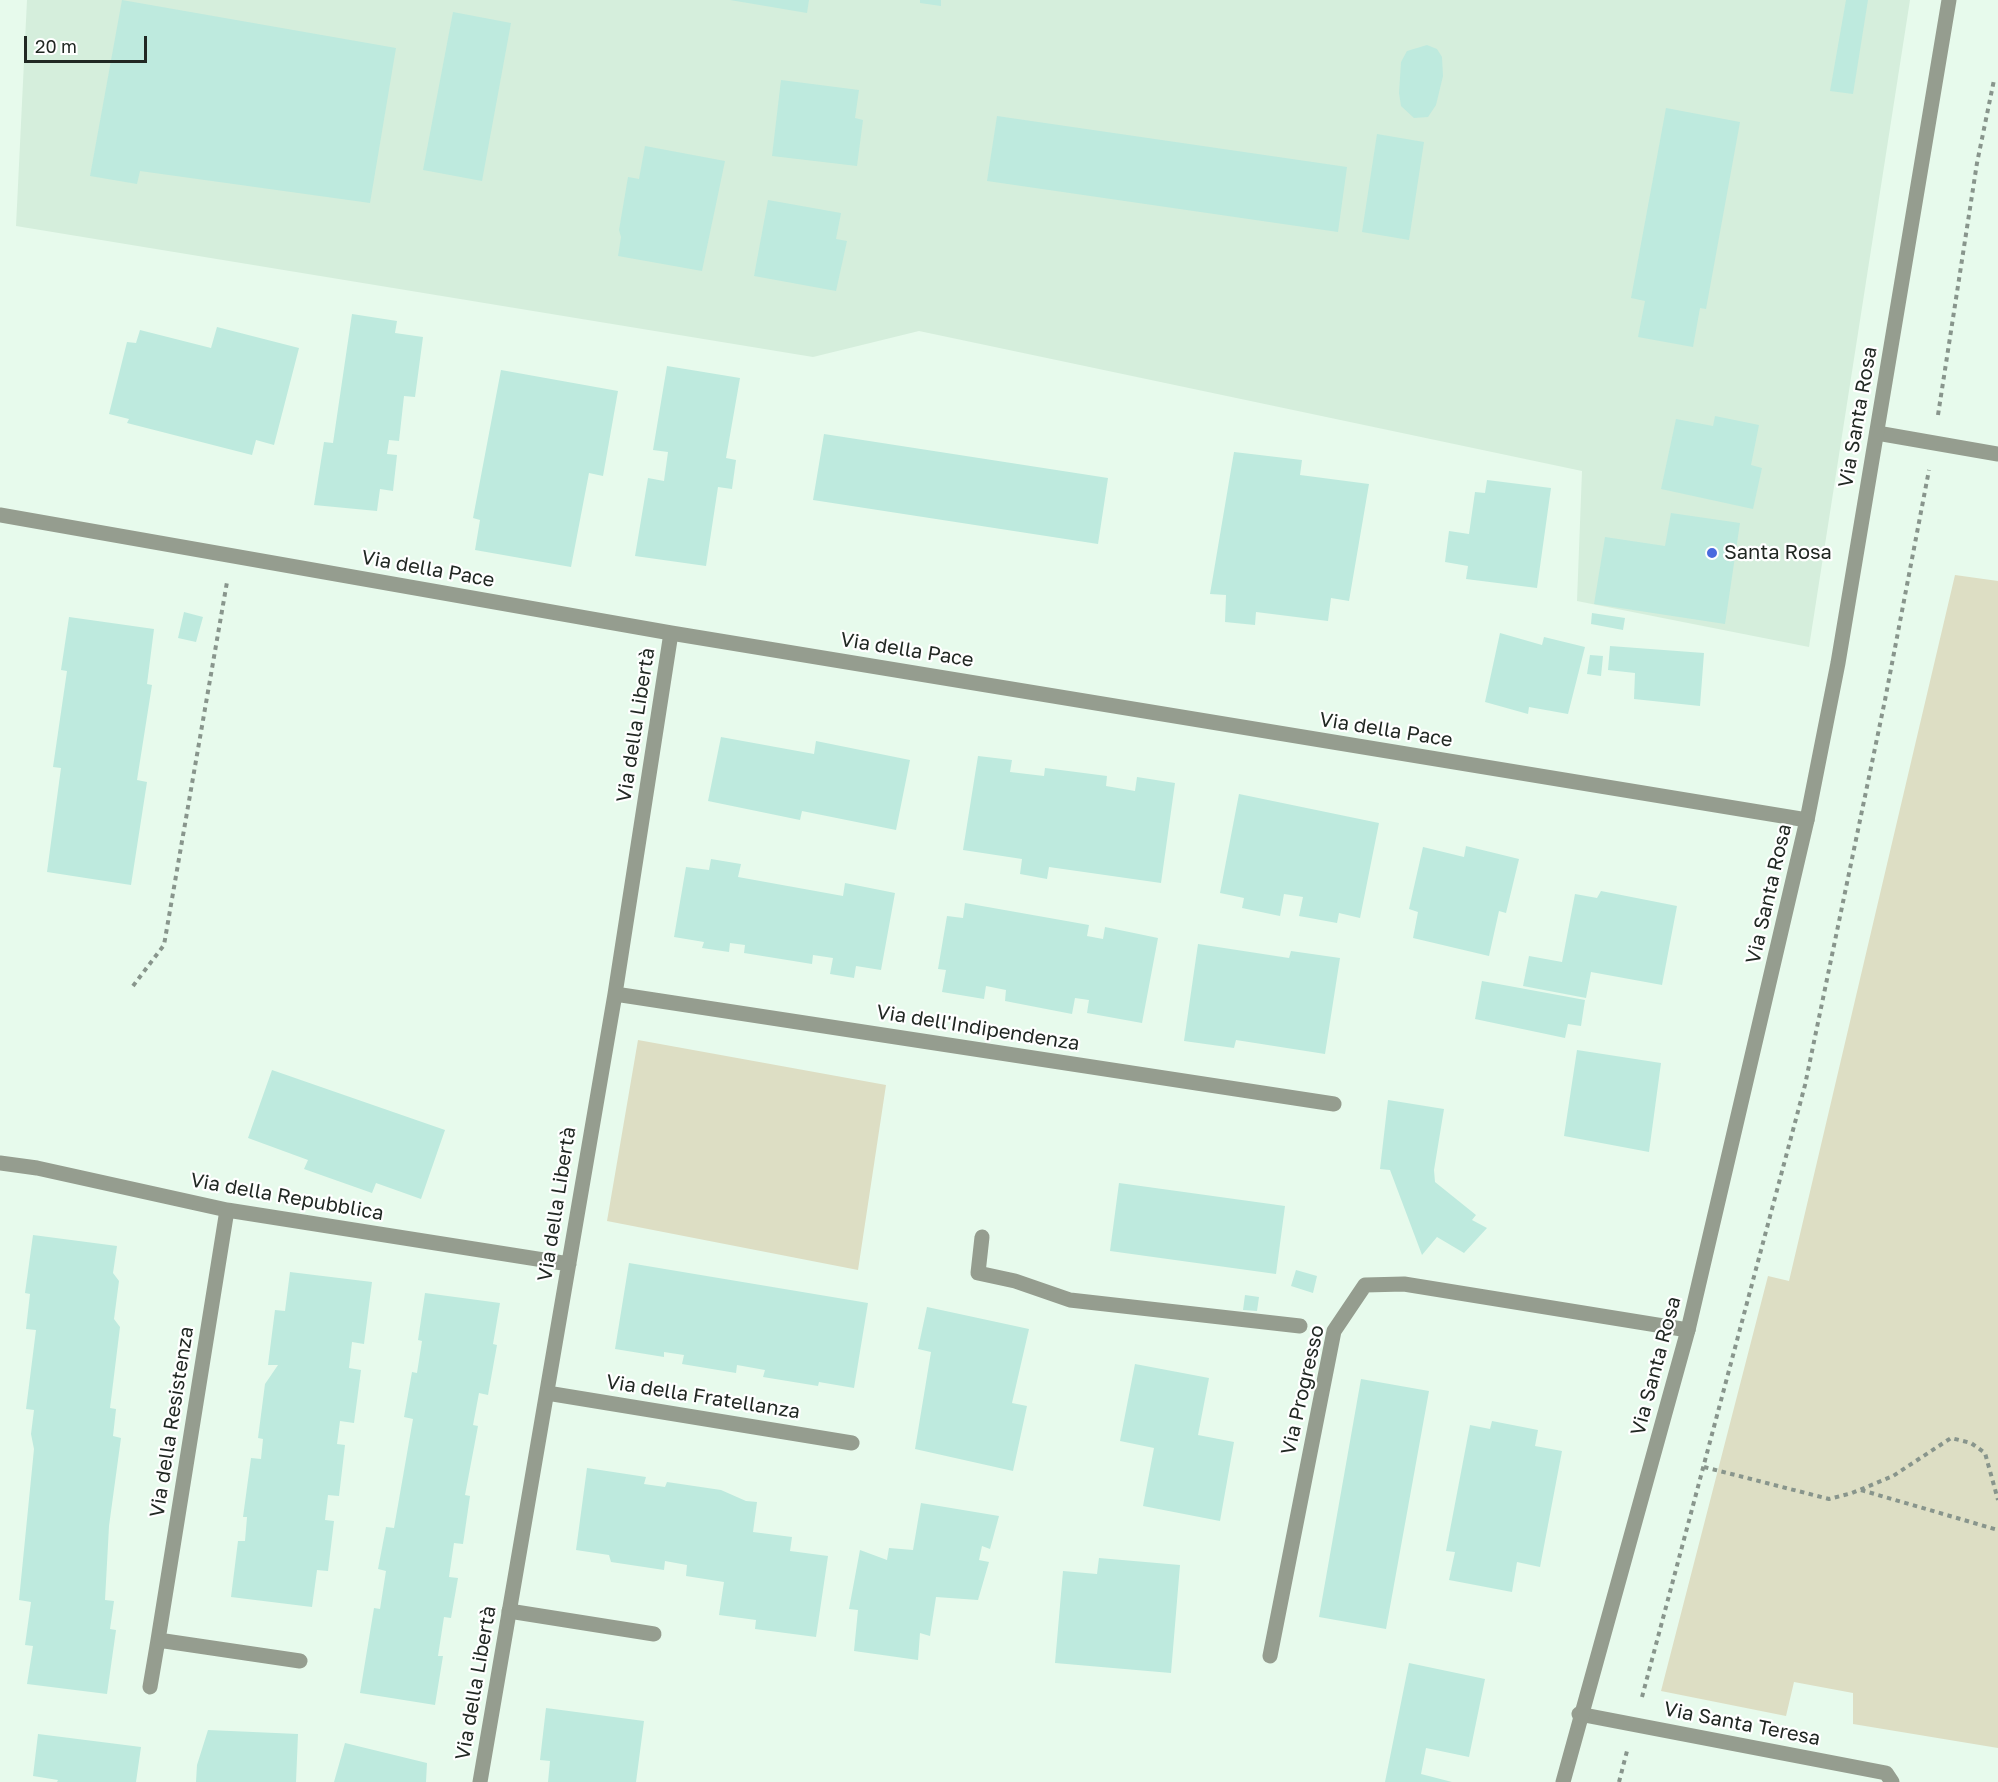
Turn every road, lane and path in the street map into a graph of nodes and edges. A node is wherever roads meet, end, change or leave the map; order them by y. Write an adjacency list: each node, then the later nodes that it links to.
1 (1949, 0): 4 (street, Via Santa Rosa)
2 (1994, 80): 3 (path)
3 (1940, 406)
4 (1877, 434): 5 (street); 10 (street, Via Santa Rosa)
5 (1998, 454)
6 (1929, 469): 22 (path)
7 (0, 515): 8 (street, Via della Pace)
8 (231, 556): 9 (street, Via della Pace); 11 (path)
9 (671, 633): 10 (street, Via della Pace); 12 (street, Via della Libertà)
10 (1807, 820): 19 (street, Via Santa Rosa)
11 (134, 986)
12 (615, 994): 13 (street, Via dell'Indipendenza); 17 (street, Via della Libertà)
13 (1334, 1104)
14 (0, 1163): 15 (street, Via della Repubblica)
15 (227, 1210): 17 (street, Via della Repubblica); 28 (street, Via della Resistenza)
16 (982, 1237): 18 (street)
17 (569, 1264): 20 (street, Via della Libertà)
18 (1300, 1326)
19 (1688, 1330): 29 (street, Via Progresso); 33 (street, Via Santa Rosa)
20 (547, 1393): 21 (street, Via della Fratellanza); 26 (street, Via della Libertà)
21 (852, 1443)
22 (1704, 1467): 23 (path); 31 (path)
23 (1860, 1490): 24 (path); 25 (path)
24 (1998, 1500)
25 (1998, 1530)
26 (509, 1611): 27 (street); 35 (street, Via della Libertà)
27 (654, 1634)
28 (158, 1640): 30 (street); 32 (street, Via della Resistenza)
29 (1270, 1656)
30 (300, 1661)
31 (1645, 1685)
32 (150, 1687)
33 (1580, 1714): 36 (street, Via Santa Rosa); 38 (street, Via Santa Teresa)
34 (1624, 1763): 37 (path)
35 (480, 1782)
36 (1563, 1782)
37 (1619, 1782)
38 (1892, 1782)

